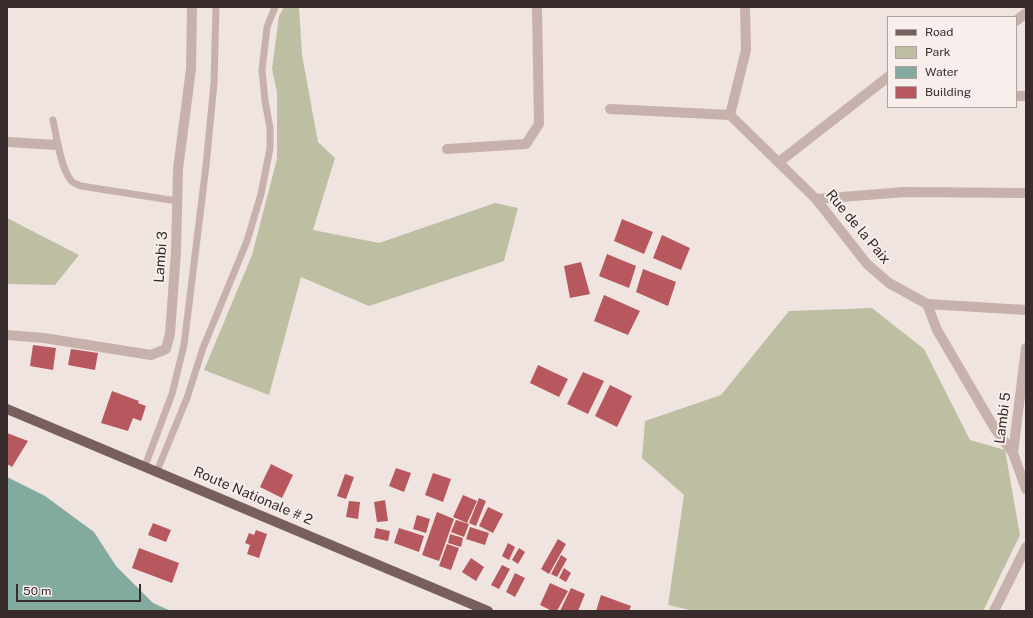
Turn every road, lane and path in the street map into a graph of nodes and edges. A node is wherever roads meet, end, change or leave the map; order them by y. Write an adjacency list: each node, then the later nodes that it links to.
1 (192, 7): 18 (street, Lambi 3)
2 (216, 7): 25 (lane)
3 (275, 7): 26 (lane)
4 (537, 7): 14 (street)
5 (745, 7): 10 (street)
6 (1026, 13): 7 (street)
7 (1017, 20)
8 (887, 78): 15 (street)
9 (610, 109): 10 (street)
10 (730, 116): 15 (street, Rue de la Paix)
11 (53, 120): 13 (lane)
12 (7, 142): 13 (street)
13 (57, 145): 18 (lane)
14 (447, 149)
15 (780, 162): 17 (street, Rue de la Paix)
16 (1026, 193): 17 (street)
17 (816, 199): 19 (street, Rue de la Paix)
18 (177, 201): 21 (street, Lambi 3)
19 (927, 304): 20 (street); 24 (street)
20 (1026, 310)
21 (7, 335)
22 (1026, 348): 24 (street, Lambi 5)
23 (7, 409): 25 (main road, Route Nationale # 2)
24 (1013, 453): 27 (street, Lambi 5)
25 (145, 466): 26 (main road, Route Nationale # 2)
26 (157, 471): 29 (main road, Route Nationale # 2)
27 (1026, 489)
28 (1026, 546): 30 (street)
29 (488, 611)
30 (994, 611)

